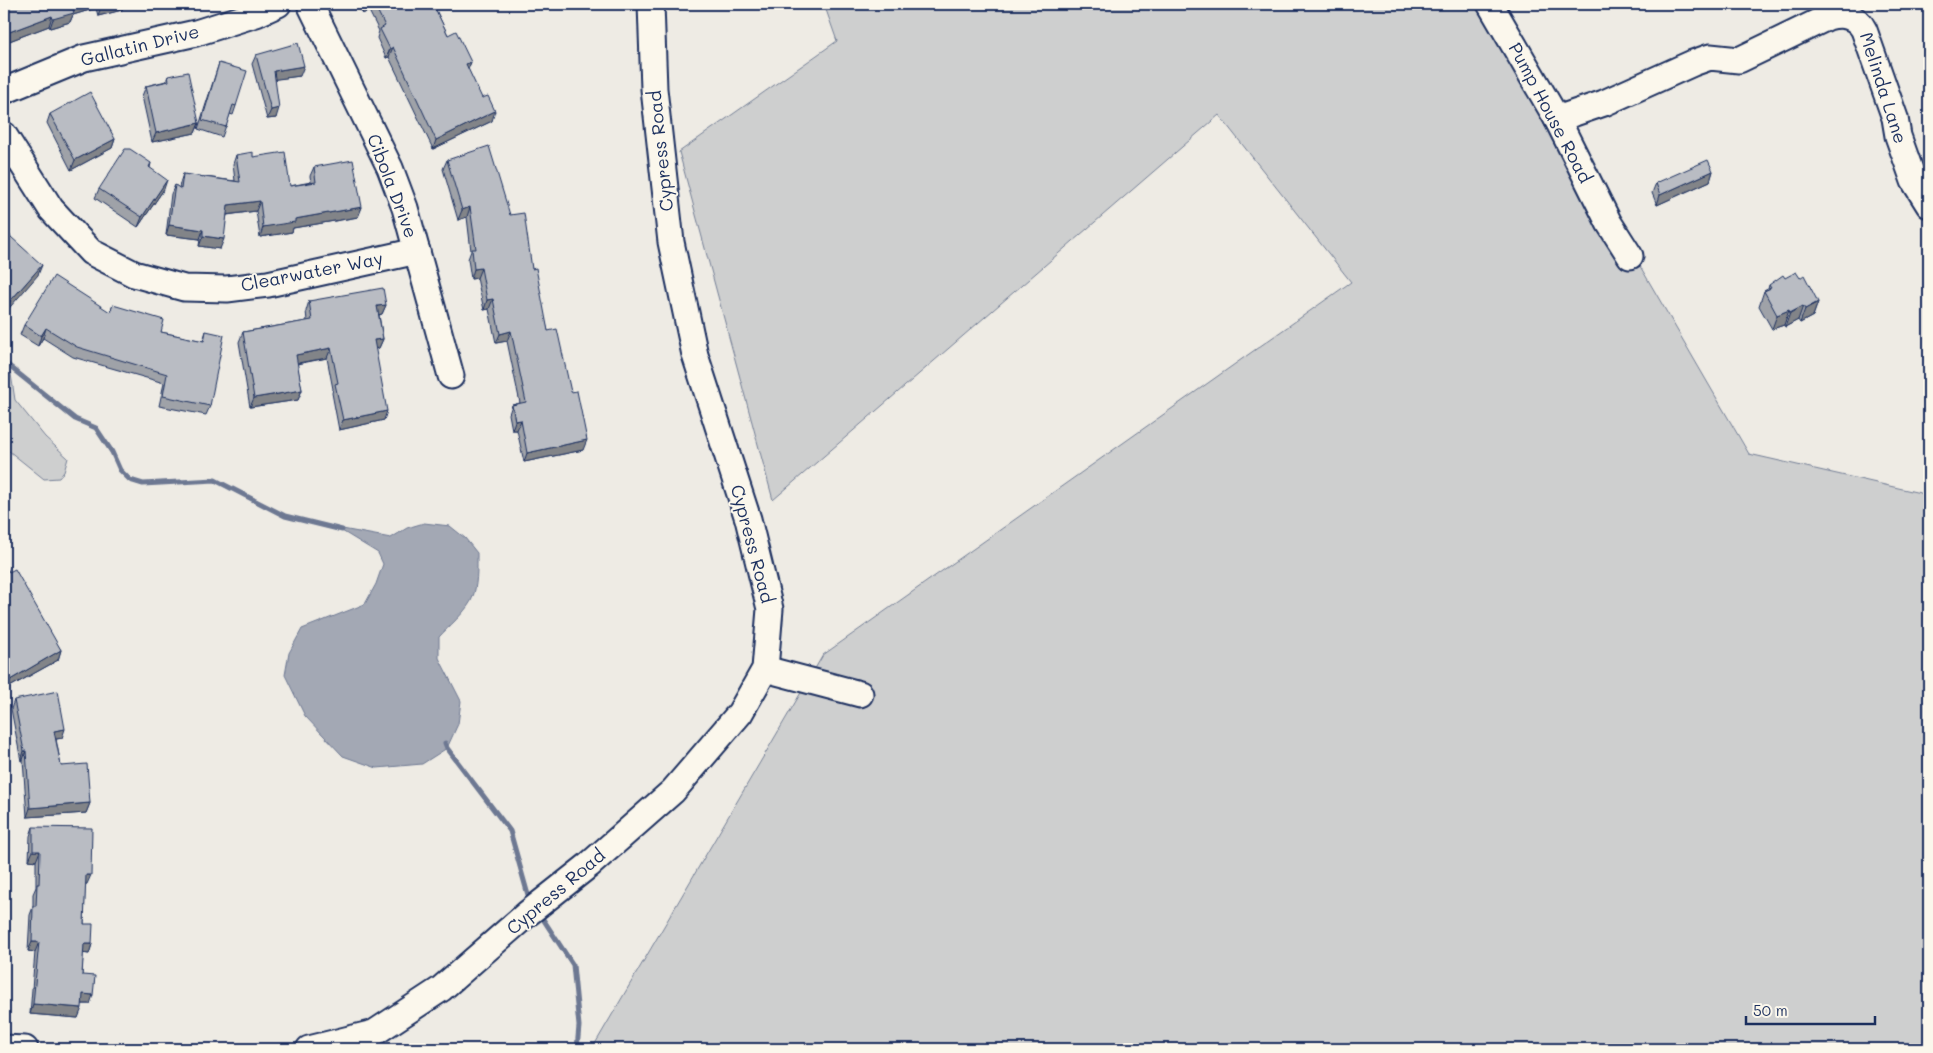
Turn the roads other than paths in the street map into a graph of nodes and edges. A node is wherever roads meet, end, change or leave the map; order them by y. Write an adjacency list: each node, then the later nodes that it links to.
1 (278, 4): 5 (street, Gallatin Drive)
2 (310, 4): 9 (street, Cibola Drive)
3 (651, 4): 12 (street, Cypress Road)
4 (1490, 4): 6 (street, Pump House Road)
5 (4, 91)
6 (1557, 119): 8 (street, Melinda Lane); 10 (street, Pump House Road)
7 (4, 135): 9 (street, Clearwater Way)
8 (1929, 206)
9 (417, 251): 11 (street, Cibola Drive)
10 (1630, 256)
11 (451, 376)
12 (764, 669): 13 (street); 16 (street, Cypress Road)
13 (860, 694)
14 (4, 1048): 15 (street)
15 (25, 1049)
16 (309, 1049)

